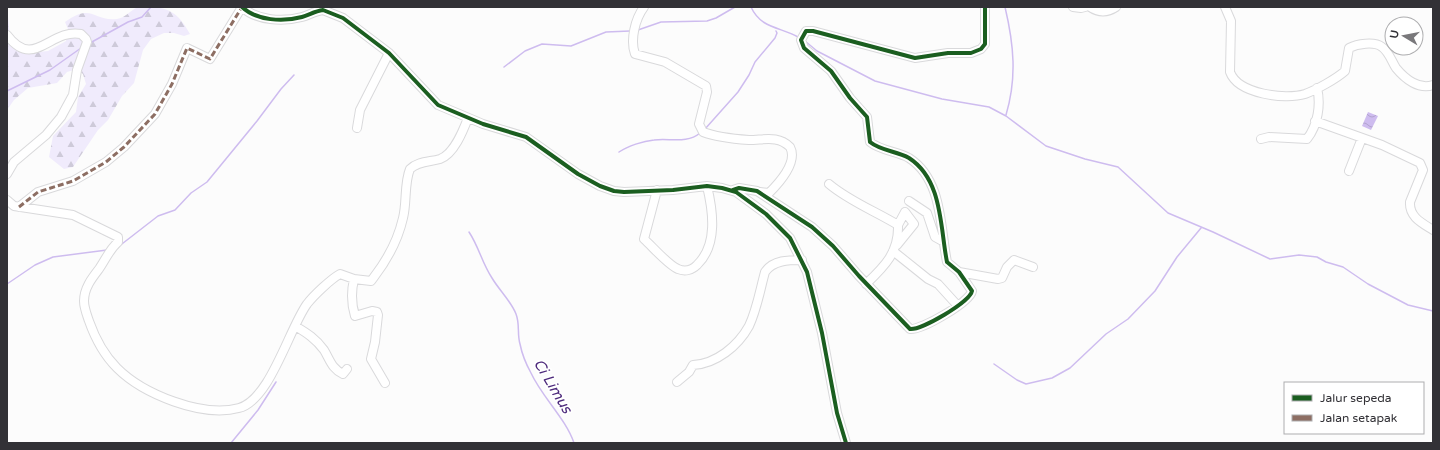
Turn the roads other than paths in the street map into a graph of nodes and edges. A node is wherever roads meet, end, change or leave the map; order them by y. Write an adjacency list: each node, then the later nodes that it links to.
1 (242, 7): 10 (street); 29 (street)
2 (644, 7): 24 (street)
3 (985, 7): 28 (street)
4 (1073, 7): 5 (street)
5 (1086, 7)
6 (1090, 7): 7 (street)
7 (1116, 7)
8 (1225, 7): 12 (street)
9 (7, 35): 19 (street)
10 (389, 53): 13 (street); 15 (street)
11 (1433, 85): 12 (street)
12 (1317, 88): 14 (street)
13 (468, 118): 22 (street); 37 (street)
14 (1315, 121): 16 (street); 17 (street)
15 (356, 128)
16 (1362, 138): 18 (street); 31 (street)
17 (1261, 139)
18 (1349, 171)
19 (7, 174)
20 (829, 184): 30 (street)
21 (707, 186): 22 (street); 22 (street); 23 (street)
22 (656, 190)
23 (733, 190): 24 (street); 34 (street)
24 (757, 191): 38 (street)
25 (928, 194): 28 (street)
26 (7, 200): 29 (street)
27 (909, 201): 32 (street)
28 (938, 205): 32 (street)
29 (19, 206): 40 (street)
30 (898, 225): 33 (street); 33 (street)
31 (1433, 230)
32 (944, 242): 36 (street)
33 (895, 248): 38 (street); 39 (street)
34 (802, 260): 42 (street); 44 (street)
35 (1033, 267): 36 (street)
36 (959, 272): 39 (street)
37 (354, 279): 40 (street); 43 (street)
38 (866, 284): 39 (street)
39 (958, 306)
40 (295, 326): 41 (street)
41 (347, 369)
42 (677, 382)
43 (385, 383)
44 (846, 443)

